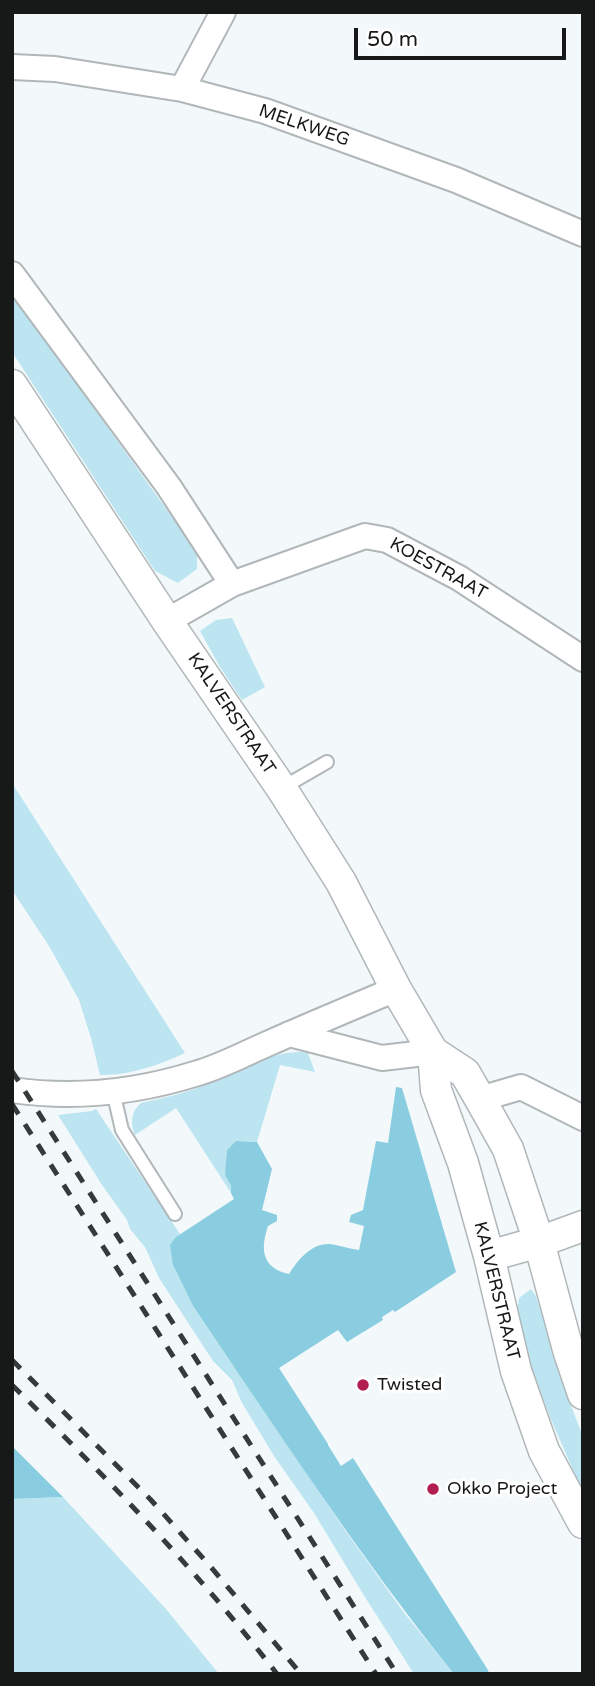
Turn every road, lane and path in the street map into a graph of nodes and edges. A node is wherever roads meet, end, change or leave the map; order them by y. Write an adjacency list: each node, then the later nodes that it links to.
1 (223, 12): 3 (street)
2 (12, 66): 3 (street, MELKWEG)
3 (181, 89): 4 (street, MELKWEG)
4 (583, 234)
5 (12, 274): 7 (street)
6 (12, 385): 8 (street, KALVERSTRAAT)
7 (232, 584): 8 (street, KOESTRAAT); 9 (street, KOESTRAAT)
8 (167, 621): 11 (street, KALVERSTRAAT)
9 (583, 659)
10 (327, 762): 11 (lane)
11 (282, 789): 12 (street, KALVERSTRAAT)
12 (396, 989): 13 (street); 14 (street, KALVERSTRAAT)
13 (289, 1034): 14 (street); 16 (street)
14 (433, 1052): 17 (street, KALVERSTRAAT); 22 (street, KALVERSTRAAT)
15 (12, 1090): 16 (street)
16 (113, 1091): 19 (lane)
17 (481, 1099): 18 (street); 21 (street, KALVERSTRAAT)
18 (583, 1118)
19 (175, 1214)
20 (583, 1226): 21 (street)
21 (539, 1242): 22 (street); 23 (street, KALVERSTRAAT)
22 (489, 1256): 24 (street, KALVERSTRAAT)
23 (583, 1394)
24 (583, 1523)

